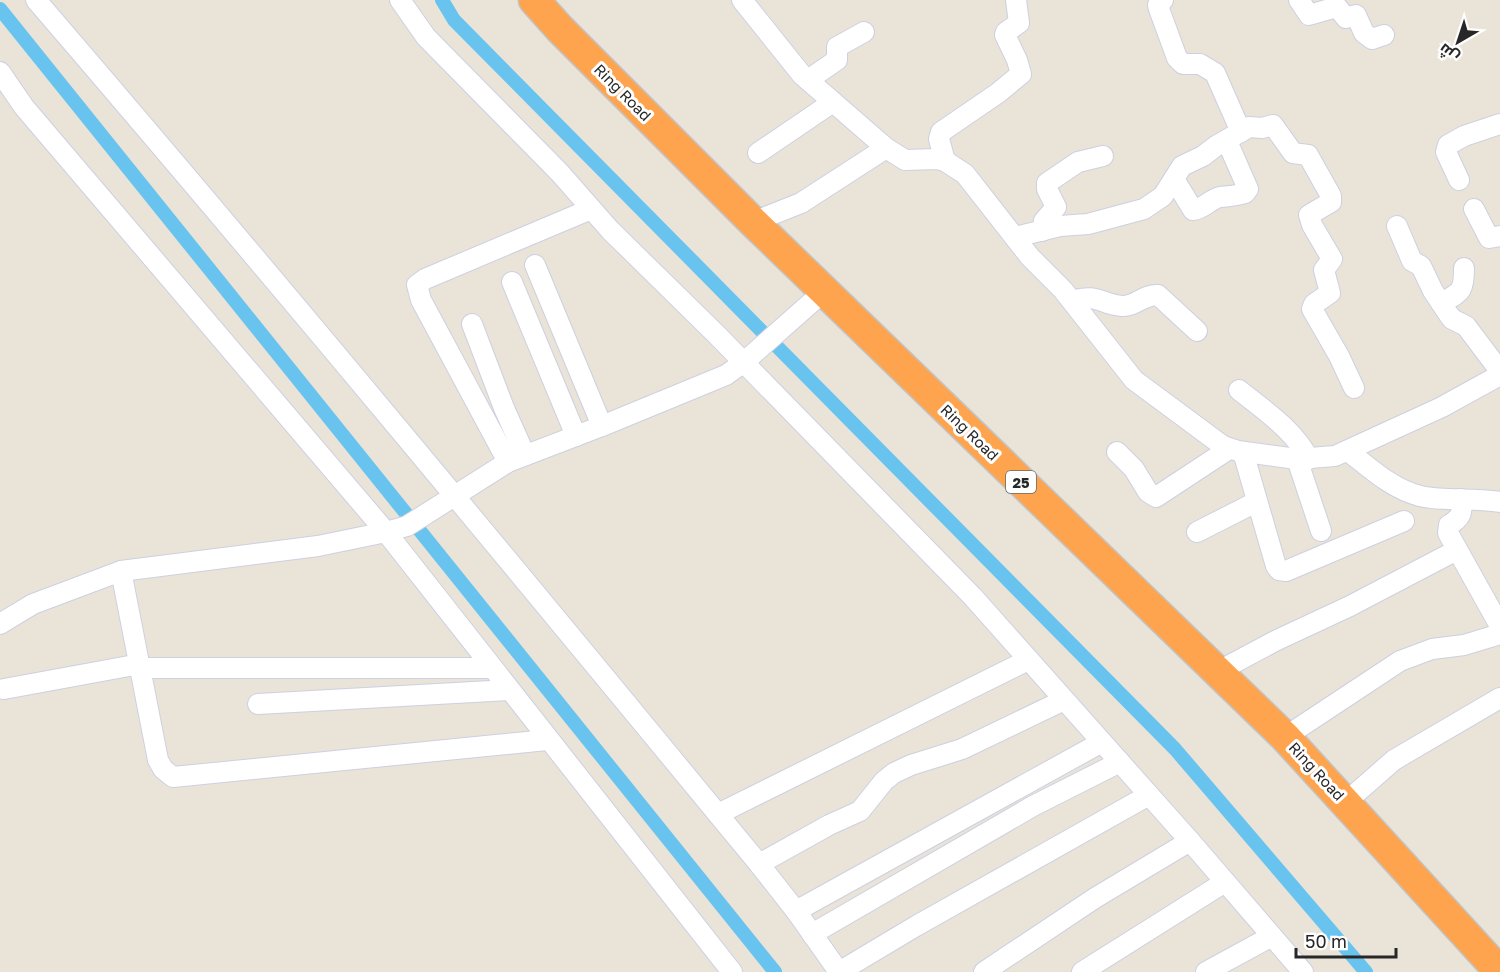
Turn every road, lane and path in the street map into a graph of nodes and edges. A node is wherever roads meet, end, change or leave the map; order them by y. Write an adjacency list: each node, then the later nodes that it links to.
1 (36, 0): 49 (street)
2 (400, 0): 22 (street)
3 (516, 0): 34 (highway, Ring Road / 25)
4 (534, 0): 24 (highway, Ring Road / 25)
5 (742, 0): 12 (street)
6 (1016, 0): 19 (street)
7 (1163, 0): 15 (street)
8 (1299, 0): 10 (street)
9 (864, 32): 12 (street)
10 (1384, 35)
11 (0, 72): 54 (street)
12 (808, 80): 13 (street)
13 (833, 102): 16 (street); 17 (street)
14 (1500, 124): 21 (street)
15 (1234, 136): 20 (street); 20 (street); 39 (street)
16 (886, 148): 19 (street); 24 (street)
17 (758, 153)
18 (1103, 156): 26 (street)
19 (945, 161): 28 (street)
20 (1173, 179): 26 (street)
21 (1458, 180)
22 (591, 209): 37 (street); 46 (street)
23 (1474, 209): 27 (street)
24 (753, 222): 64 (highway, Ring Road / 25)
25 (1397, 226): 33 (street)
26 (1042, 231): 28 (street)
27 (1500, 236)
28 (1015, 237): 32 (street)
29 (535, 265): 41 (street)
30 (1464, 268): 33 (street)
31 (512, 282): 42 (street)
32 (1072, 301): 36 (street); 43 (street)
33 (1441, 303): 38 (street)
34 (804, 309): 37 (street); 88 (highway, Ring Road / 25)
35 (472, 324): 46 (street)
36 (1197, 331)
37 (750, 357): 41 (street); 61 (street)
38 (1500, 373): 44 (street)
39 (1354, 388)
40 (1239, 390): 47 (street)
41 (602, 426): 42 (street)
42 (576, 436): 46 (street)
43 (1236, 451): 45 (street); 47 (street); 50 (street)
44 (1348, 451): 47 (street); 48 (street)
45 (1117, 452)
46 (517, 459): 49 (street)
47 (1303, 459): 53 (street)
48 (1461, 499): 51 (street); 56 (street)
49 (447, 500): 54 (street); 76 (street)
50 (1256, 502): 52 (street); 55 (street)
51 (1500, 502)
52 (1404, 521)
53 (1321, 531)
54 (386, 532): 57 (street); 63 (street)
55 (1197, 532)
56 (1457, 550): 59 (street); 64 (street)
57 (121, 571): 58 (street); 62 (street)
58 (0, 624)
59 (1500, 626)
60 (1500, 634): 70 (street)
61 (1028, 660): 68 (street); 76 (street)
62 (140, 666): 63 (street); 65 (street); 71 (street)
63 (492, 668): 66 (street)
64 (1217, 672): 70 (highway, Ring Road / 25)
65 (4, 689)
66 (509, 690): 69 (street); 71 (street)
67 (1500, 698): 75 (street)
68 (1064, 700): 72 (street); 78 (street)
69 (258, 704)
70 (1285, 737): 75 (highway, Ring Road / 25)
71 (547, 740): 83 (street)
72 (1102, 742): 73 (street); 80 (street)
73 (1120, 762): 74 (street); 81 (street)
74 (1149, 795): 77 (street); 81 (street)
75 (1346, 802): 89 (highway, Ring Road / 25)
76 (718, 814): 78 (street)
77 (1190, 841): 79 (street); 84 (street)
78 (759, 864): 80 (street)
79 (1225, 882): 82 (street); 85 (street)
80 (796, 911): 81 (street)
81 (812, 934)
82 (1272, 936): 86 (street); 87 (street)
83 (732, 972)
84 (984, 972)
85 (1082, 972)
86 (1206, 972)
87 (1301, 972)
88 (1475, 972)
89 (1500, 972)

